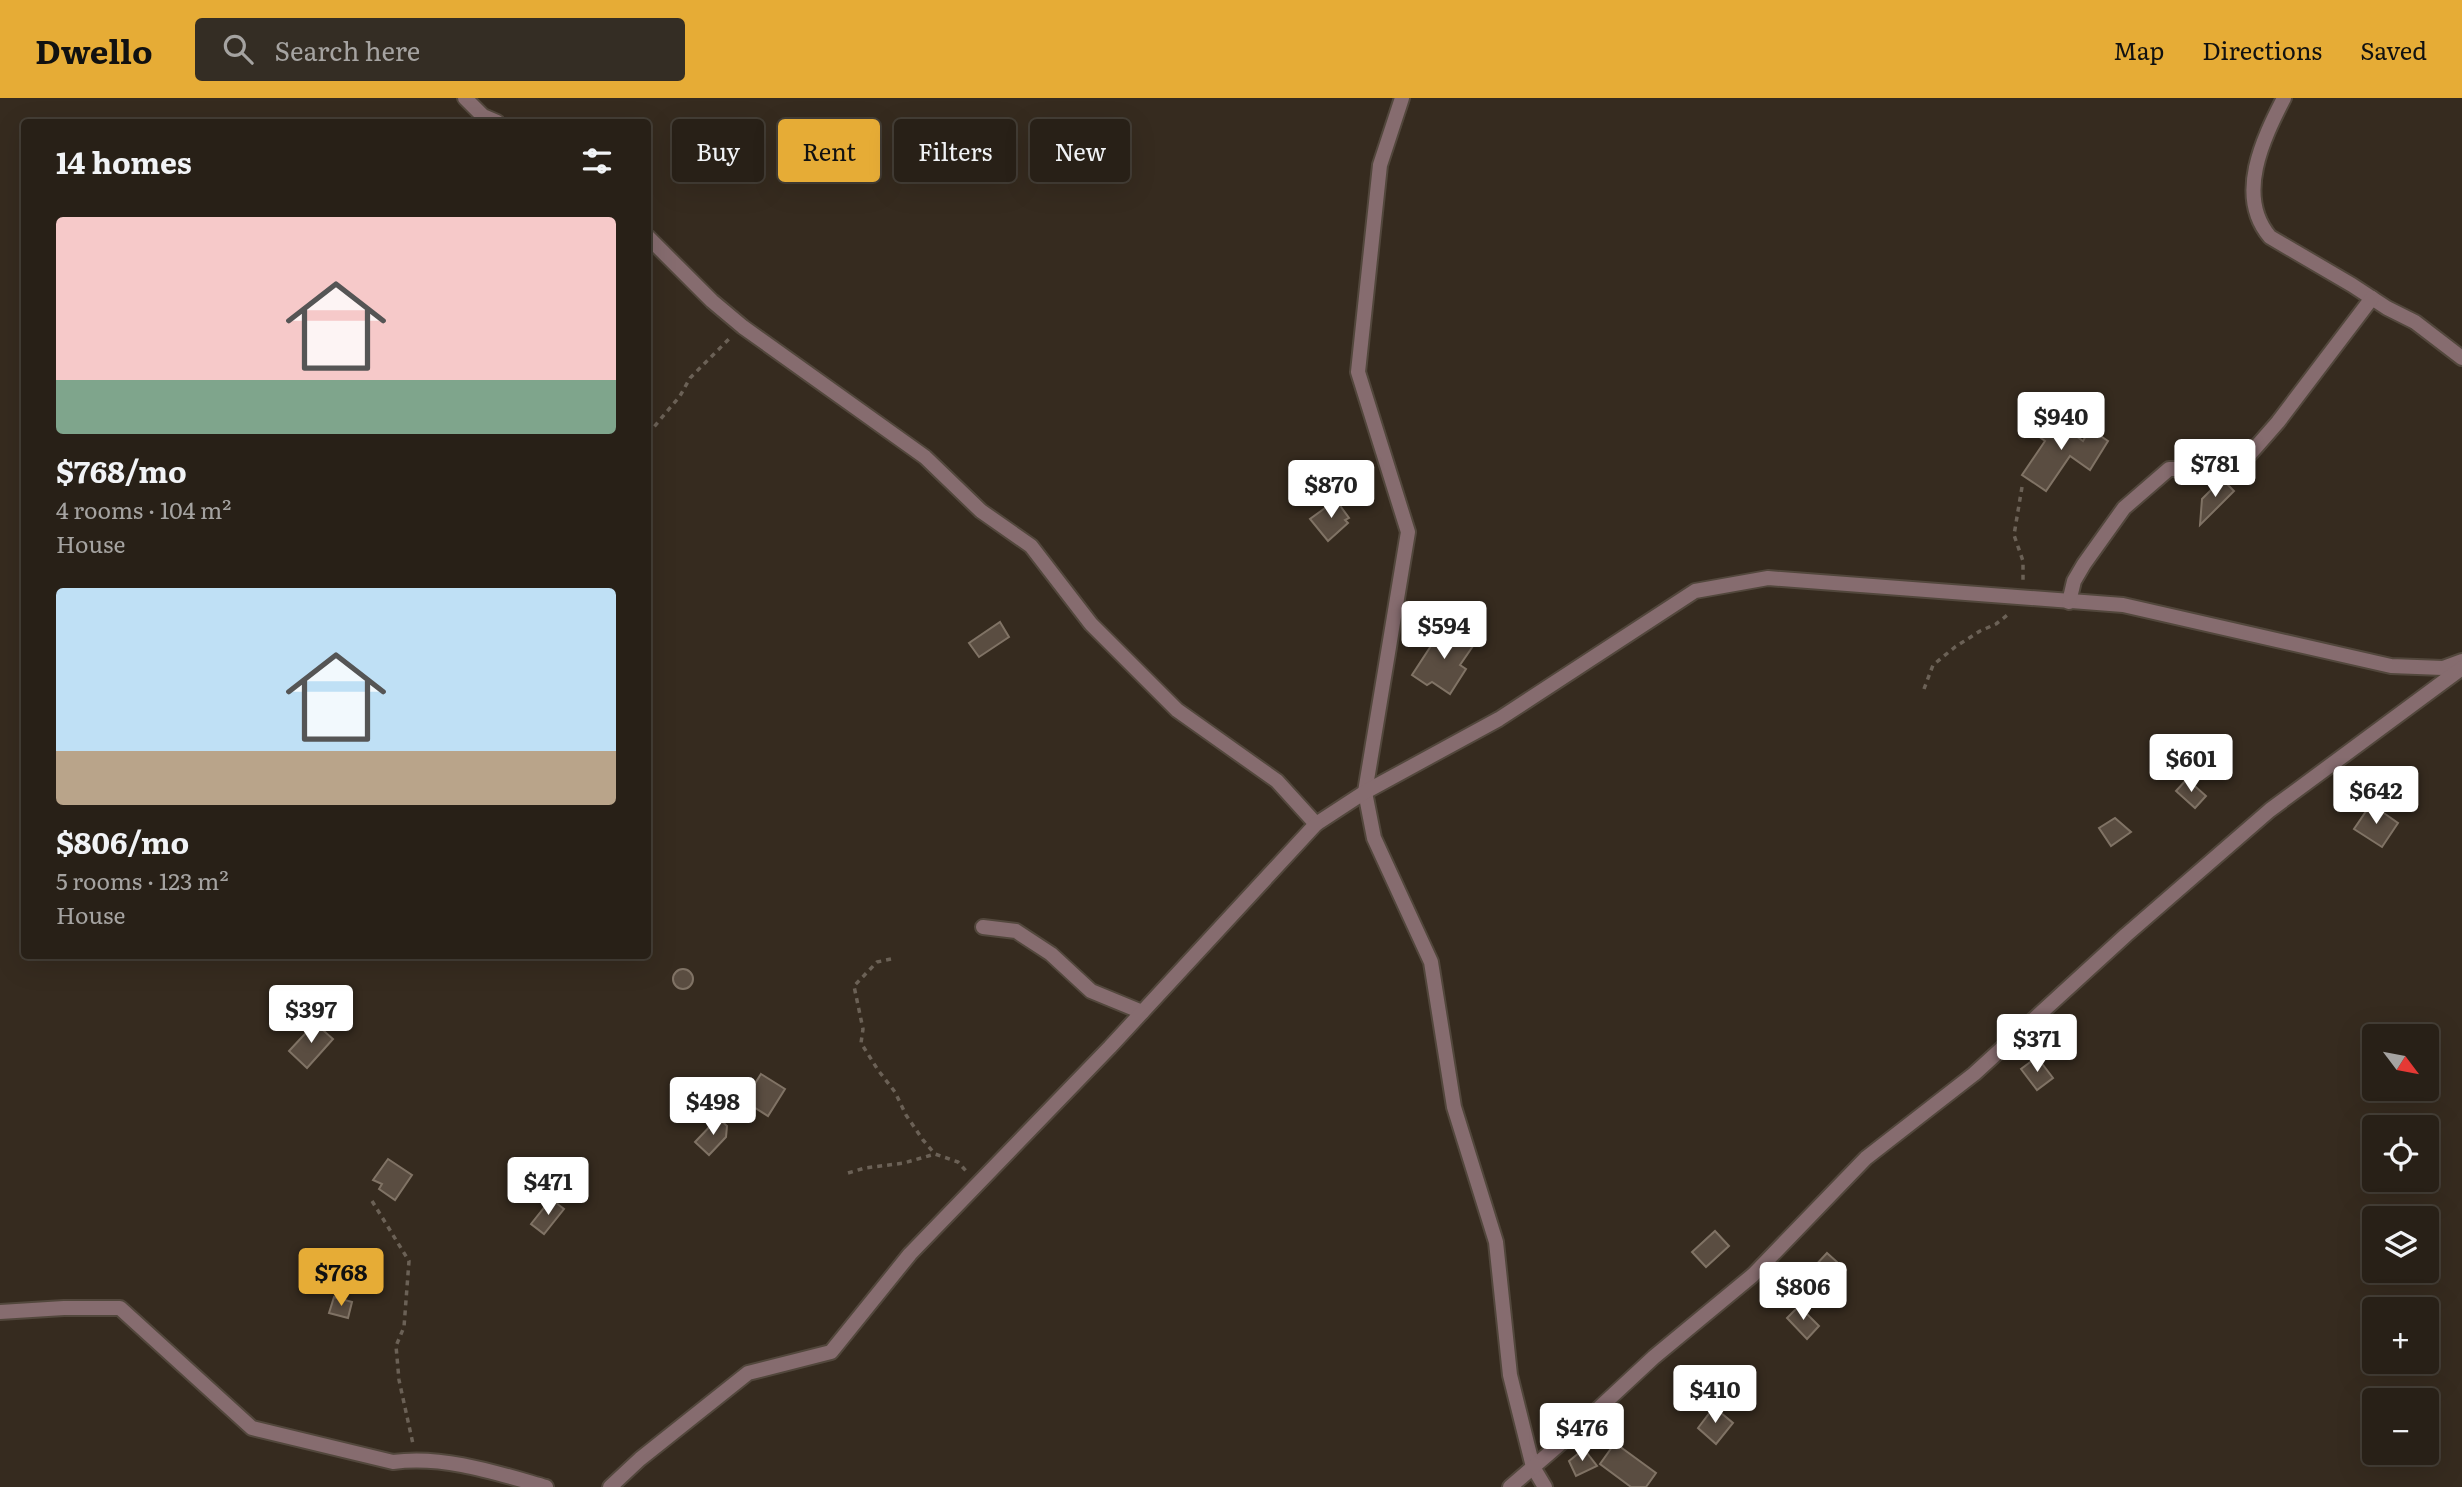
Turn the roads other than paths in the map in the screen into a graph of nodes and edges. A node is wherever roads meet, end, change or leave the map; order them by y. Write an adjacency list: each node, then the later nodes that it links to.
1 (465, 98): 4 (street)
2 (1402, 98): 11 (street)
3 (2284, 98): 6 (street)
4 (490, 119)
5 (651, 240): 12 (street)
6 (2372, 298): 7 (street); 8 (street)
7 (2462, 358)
8 (2068, 602): 9 (street); 11 (street)
9 (2462, 661)
10 (2462, 668): 16 (street)
11 (1365, 792): 12 (street); 16 (street)
12 (1316, 824): 14 (street)
13 (983, 926): 14 (street)
14 (1142, 1012): 18 (street)
15 (0, 1312): 17 (street)
16 (1533, 1467): 19 (street); 20 (street)
17 (546, 1487)
18 (610, 1487)
19 (1510, 1487)
20 (1545, 1487)

